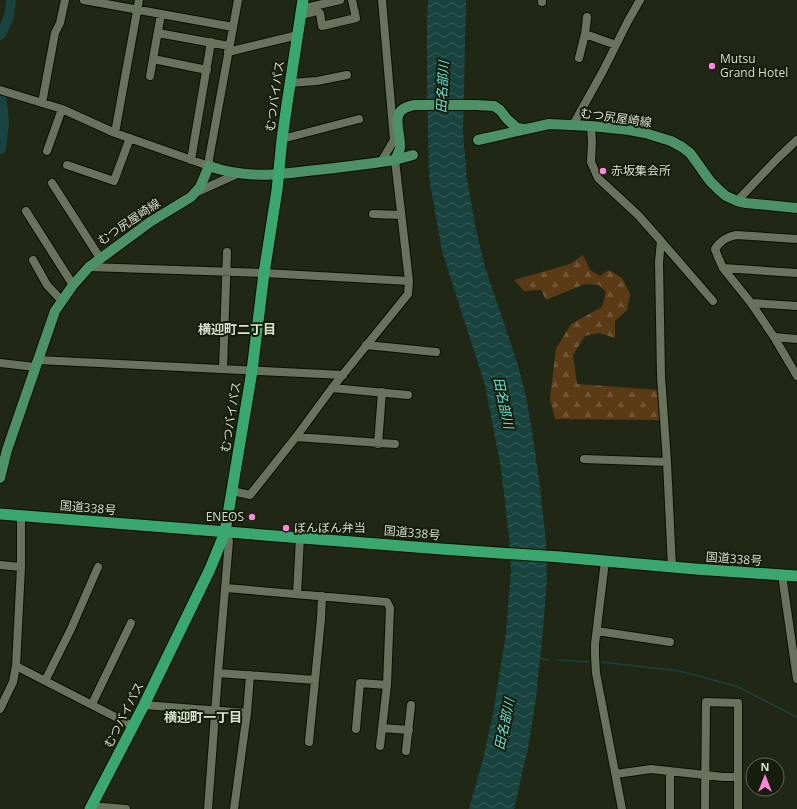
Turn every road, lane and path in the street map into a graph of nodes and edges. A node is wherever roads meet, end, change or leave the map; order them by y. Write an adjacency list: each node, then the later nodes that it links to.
1 (64, 0): 27 (street)
2 (84, 0): 10 (street)
3 (140, 0): 10 (street)
4 (238, 0): 13 (street)
5 (340, 0): 9 (street)
6 (352, 0): 9 (street)
7 (382, 0): 42 (street)
8 (640, 0): 18 (street)
9 (302, 8): 16 (highway, むつバイパス)
10 (138, 10): 11 (street); 33 (street)
11 (161, 14): 13 (street); 14 (street)
12 (587, 17): 15 (street)
13 (233, 27): 19 (street)
14 (158, 33): 17 (street); 21 (street)
15 (585, 34): 18 (street); 20 (street)
16 (298, 35): 19 (street); 25 (highway, むつバイパス)
17 (211, 42): 19 (street); 22 (street)
18 (616, 45): 30 (street)
19 (229, 49): 44 (street)
20 (579, 58)
21 (153, 59): 22 (street); 24 (street)
22 (207, 70): 40 (street)
23 (347, 75): 25 (street)
24 (150, 76)
25 (290, 83): 35 (highway, むつバイパス)
26 (0, 90): 27 (street)
27 (42, 103): 28 (street)
28 (62, 109): 33 (street); 38 (street)
29 (359, 119): 35 (street)
30 (573, 125): 31 (main road, むつ尻屋崎線); 32 (main road, むつ尻屋崎線)
31 (591, 126): 49 (main road, むつ尻屋崎線); 55 (street)
32 (526, 129): 36 (main road, むつ尻屋崎線); 41 (main road)
33 (115, 132): 34 (street)
34 (130, 138): 40 (street); 43 (street)
35 (282, 139): 46 (highway, むつバイパス)
36 (478, 140)
37 (797, 140): 49 (street)
38 (47, 151)
39 (413, 155): 41 (main road)
40 (191, 160): 44 (street)
41 (395, 160): 42 (main road); 53 (street)
42 (380, 162): 46 (main road)
43 (67, 165)
44 (209, 166): 45 (main road); 48 (main road, むつ尻屋崎線)
45 (237, 174): 46 (main road); 48 (street)
46 (278, 175): 62 (highway, むつバイパス)
47 (52, 183): 57 (street)
48 (197, 192): 57 (main road, むつ尻屋崎線)
49 (737, 201): 50 (main road, むつ尻屋崎線)
50 (797, 208)
51 (26, 211): 65 (street)
52 (372, 214): 53 (street)
53 (401, 215): 64 (street)
54 (797, 239): 60 (street)
55 (661, 241): 67 (street); 87 (street)
56 (227, 252): 61 (street)
57 (100, 258): 59 (main road, むつ尻屋崎線)
58 (33, 260): 66 (street)
59 (89, 267): 61 (street); 65 (main road, むつ尻屋崎線)
60 (723, 268): 63 (street); 68 (street)
61 (227, 272): 62 (street); 76 (street)
62 (264, 273): 64 (street); 77 (highway, むつバイパス)
63 (797, 273)
64 (409, 281): 72 (street)
65 (73, 285): 66 (main road, むつ尻屋崎線)
66 (62, 301): 75 (main road, むつ尻屋崎線)
67 (714, 301)
68 (751, 303): 69 (street); 70 (street)
69 (797, 306)
70 (774, 337): 71 (street); 78 (street)
71 (797, 339)
72 (366, 345): 73 (street); 79 (street)
73 (436, 352)
74 (0, 363): 75 (street)
75 (37, 363): 76 (street); 88 (main road, むつ尻屋崎線)
76 (223, 369): 77 (street)
77 (252, 371): 79 (street); 89 (highway, むつバイパス)
78 (796, 373)
79 (343, 375): 80 (street)
80 (332, 388): 81 (street); 83 (street)
81 (382, 392): 82 (street); 84 (street)
82 (408, 395)
83 (296, 437): 84 (street); 89 (street)
84 (378, 444): 85 (street)
85 (395, 444)
86 (584, 459): 87 (street)
87 (667, 462): 98 (street)
88 (0, 478)
89 (232, 491): 92 (highway, むつバイパス)
90 (0, 514): 91 (highway, 国道338号)
91 (21, 516): 92 (highway, 国道338号); 96 (street)
92 (225, 532): 93 (highway, 国道338号); 101 (street); 115 (highway, むつバイパス)
93 (300, 537): 94 (highway, 国道338号); 102 (street)
94 (605, 561): 98 (highway, 国道338号); 105 (street)
95 (0, 566): 96 (street)
96 (21, 567): 107 (street)
97 (98, 567): 112 (street)
98 (672, 567): 99 (highway, 国道338号)
99 (782, 575): 100 (highway, 国道338号); 110 (street)
100 (797, 576)
101 (226, 588): 102 (street); 108 (street)
102 (297, 594): 103 (street)
103 (322, 596): 111 (street); 113 (street)
104 (131, 623): 114 (street)
105 (597, 631): 106 (street); 128 (street)
106 (670, 642)
107 (16, 666): 112 (street); 117 (street)
108 (218, 673): 109 (street); 118 (street)
109 (250, 675): 111 (street); 119 (street)
110 (797, 679)
111 (315, 680): 124 (street)
112 (45, 681): 114 (street)
113 (387, 685): 121 (street); 122 (street)
114 (92, 704): 120 (street)
115 (144, 705): 118 (street); 120 (highway, むつバイパス)
116 (411, 705): 123 (street)
117 (0, 710)
118 (215, 710): 119 (street); 133 (street)
119 (247, 712): 134 (street)
120 (133, 726): 131 (highway, むつバイパス)
121 (382, 728): 123 (street); 125 (street)
122 (356, 729)
123 (409, 730): 126 (street)
124 (309, 742)
125 (380, 746)
126 (406, 751)
127 (670, 771): 128 (street); 129 (street); 136 (street)
128 (616, 774): 135 (street)
129 (705, 775): 130 (street); 130 (street); 137 (street)
130 (738, 777): 138 (street)
131 (90, 807): 132 (street)
132 (126, 809)
133 (208, 809)
134 (234, 809)
135 (622, 809)
136 (670, 809)
137 (706, 809)
138 (738, 809)

